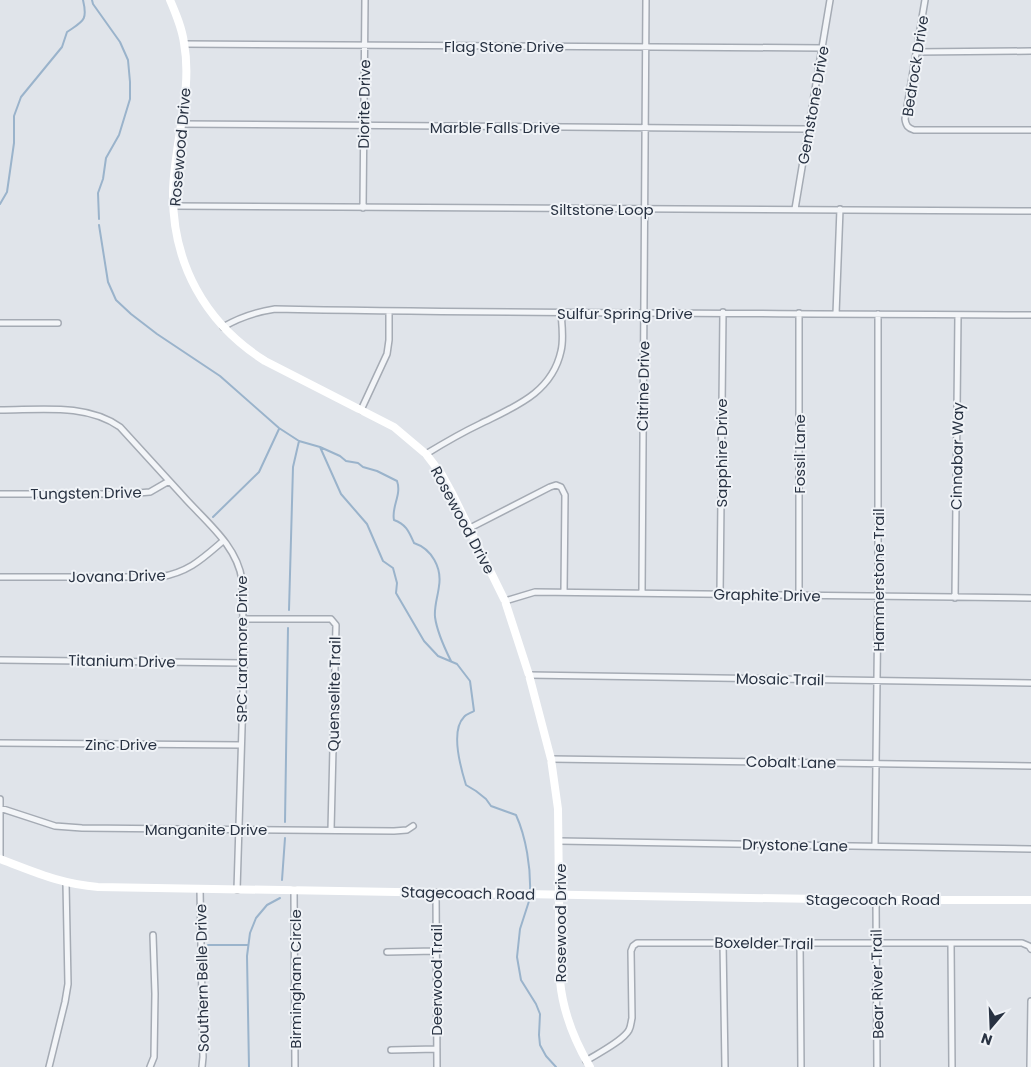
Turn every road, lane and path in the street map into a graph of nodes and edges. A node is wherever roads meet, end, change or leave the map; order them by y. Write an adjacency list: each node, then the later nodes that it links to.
1 (170, 0): 6 (street, Rosewood Drive)
2 (365, 0): 7 (street, Diorite Drive)
3 (646, 0): 8 (street, Citrine Drive)
4 (830, 0): 9 (street, Gemstone Drive)
5 (925, 0): 11 (street, Bedrock Drive)
6 (185, 44): 7 (street, Flag Stone Drive); 12 (street, Rosewood Drive)
7 (366, 45): 8 (street, Flag Stone Drive); 13 (street, Diorite Drive)
8 (645, 47): 9 (street, Flag Stone Drive); 14 (street, Citrine Drive)
9 (823, 48): 15 (street, Gemstone Drive)
10 (1031, 51): 11 (street)
11 (916, 52): 16 (street, Bedrock Drive)
12 (181, 124): 13 (street, Marble Falls Drive); 17 (street, Rosewood Drive)
13 (364, 126): 14 (street, Marble Falls Drive); 18 (street, Diorite Drive)
14 (644, 127): 15 (street, Marble Falls Drive); 19 (street, Citrine Drive)
15 (809, 128): 20 (street, Gemstone Drive)
16 (1031, 130)
17 (174, 206): 18 (street, Siltstone Loop); 34 (street, Rosewood Drive)
18 (363, 208): 19 (street, Siltstone Loop)
19 (644, 209): 20 (street, Siltstone Loop); 26 (street, Citrine Drive)
20 (795, 209): 21 (street, Siltstone Loop)
21 (840, 209): 22 (street, Siltstone Loop); 28 (street)
22 (1031, 211)
23 (389, 312): 25 (street, Sulfur Spring Drive); 34 (street, Sulfur Spring Drive); 36 (street)
24 (723, 312): 26 (street, Sulfur Spring Drive); 27 (street, Sulfur Spring Drive); 45 (street, Sapphire Drive)
25 (562, 313): 26 (street, Sulfur Spring Drive); 37 (street)
26 (644, 313): 44 (street, Citrine Drive)
27 (799, 313): 28 (street, Sulfur Spring Drive); 46 (street, Fossil Lane)
28 (836, 314): 29 (street, Sulfur Spring Drive)
29 (878, 314): 30 (street, Sulfur Spring Drive); 47 (street, Hammerstone Trail)
30 (958, 315): 31 (street, Sulfur Spring Drive); 48 (street, Cinnabar Way)
31 (1031, 316)
32 (0, 323): 33 (street)
33 (58, 323)
34 (222, 327): 36 (street, Rosewood Drive)
35 (0, 410): 38 (street, SPC Laramore Drive)
36 (361, 410): 37 (street, Rosewood Drive)
37 (426, 454): 40 (street, Rosewood Drive)
38 (169, 481): 39 (street, Tungsten Drive); 41 (street, SPC Laramore Drive)
39 (0, 494)
40 (470, 528): 43 (street); 50 (street, Rosewood Drive)
41 (223, 541): 42 (street, Jovana Drive); 51 (street, SPC Laramore Drive)
42 (0, 577)
43 (564, 592): 44 (street, Graphite Drive); 50 (street, Graphite Drive)
44 (642, 592): 45 (street, Graphite Drive)
45 (720, 594): 46 (street, Graphite Drive)
46 (799, 596): 47 (street, Graphite Drive)
47 (878, 596): 48 (street, Graphite Drive); 55 (street, Hammerstone Trail)
48 (955, 598): 49 (street, Graphite Drive)
49 (1031, 598)
50 (505, 601): 54 (street, Rosewood Drive)
51 (242, 619): 53 (street, SPC Laramore Drive); 66 (street, Quenselite Trail)
52 (0, 660): 53 (street, Titanium Drive)
53 (244, 663): 58 (street, SPC Laramore Drive)
54 (530, 675): 55 (street, Mosaic Trail); 59 (street, Rosewood Drive)
55 (877, 680): 56 (street, Mosaic Trail); 60 (street, Hammerstone Trail)
56 (1031, 682)
57 (0, 743): 58 (street, Zinc Drive)
58 (241, 745): 65 (street, SPC Laramore Drive)
59 (551, 760): 60 (street, Cobalt Lane); 67 (street, Rosewood Drive)
60 (876, 763): 61 (street, Cobalt Lane); 68 (street, Hammerstone Trail)
61 (1031, 766)
62 (0, 799): 63 (street)
63 (0, 808): 65 (street, Manganite Drive); 70 (street)
64 (414, 826): 66 (street, Manganite Drive)
65 (239, 829): 66 (street, Manganite Drive); 73 (street, SPC Laramore Drive)
66 (331, 830)
67 (559, 842): 68 (street, Drystone Lane); 76 (street, Rosewood Drive)
68 (875, 846): 69 (street, Drystone Lane)
69 (1031, 849)
70 (0, 859): 71 (street, Stagecoach Road)
71 (66, 883): 72 (street, Stagecoach Road); 91 (street)
72 (200, 889): 73 (street, Stagecoach Road); 93 (street, Southern Belle Drive)
73 (237, 890): 74 (street, Stagecoach Road)
74 (294, 890): 75 (street, Stagecoach Road); 94 (street, Birmingham Circle)
75 (436, 892): 76 (street, Stagecoach Road); 85 (street, Deerwood Trail)
76 (560, 895): 77 (street, Stagecoach Road); 90 (street, Rosewood Drive)
77 (876, 900): 78 (street, Stagecoach Road); 82 (street, Bear River Trail)
78 (1031, 900)
79 (153, 935): 92 (street)
80 (724, 943): 81 (street, Boxelder Trail); 90 (street, Boxelder Trail); 96 (street)
81 (800, 944): 82 (street, Boxelder Trail); 97 (street)
82 (876, 944): 83 (street, Boxelder Trail); 98 (street, Bear River Trail)
83 (951, 944): 84 (street, Boxelder Trail); 99 (street)
84 (1031, 949)
85 (436, 951): 86 (street); 88 (street, Deerwood Trail)
86 (387, 952)
87 (1031, 1001): 100 (street)
88 (436, 1049): 89 (street); 95 (street, Deerwood Trail)
89 (391, 1050)
90 (588, 1064)
91 (49, 1067)
92 (150, 1067)
93 (202, 1067)
94 (295, 1067)
95 (437, 1067)
96 (725, 1067)
97 (801, 1067)
98 (878, 1067)
99 (952, 1067)
100 (1030, 1067)

